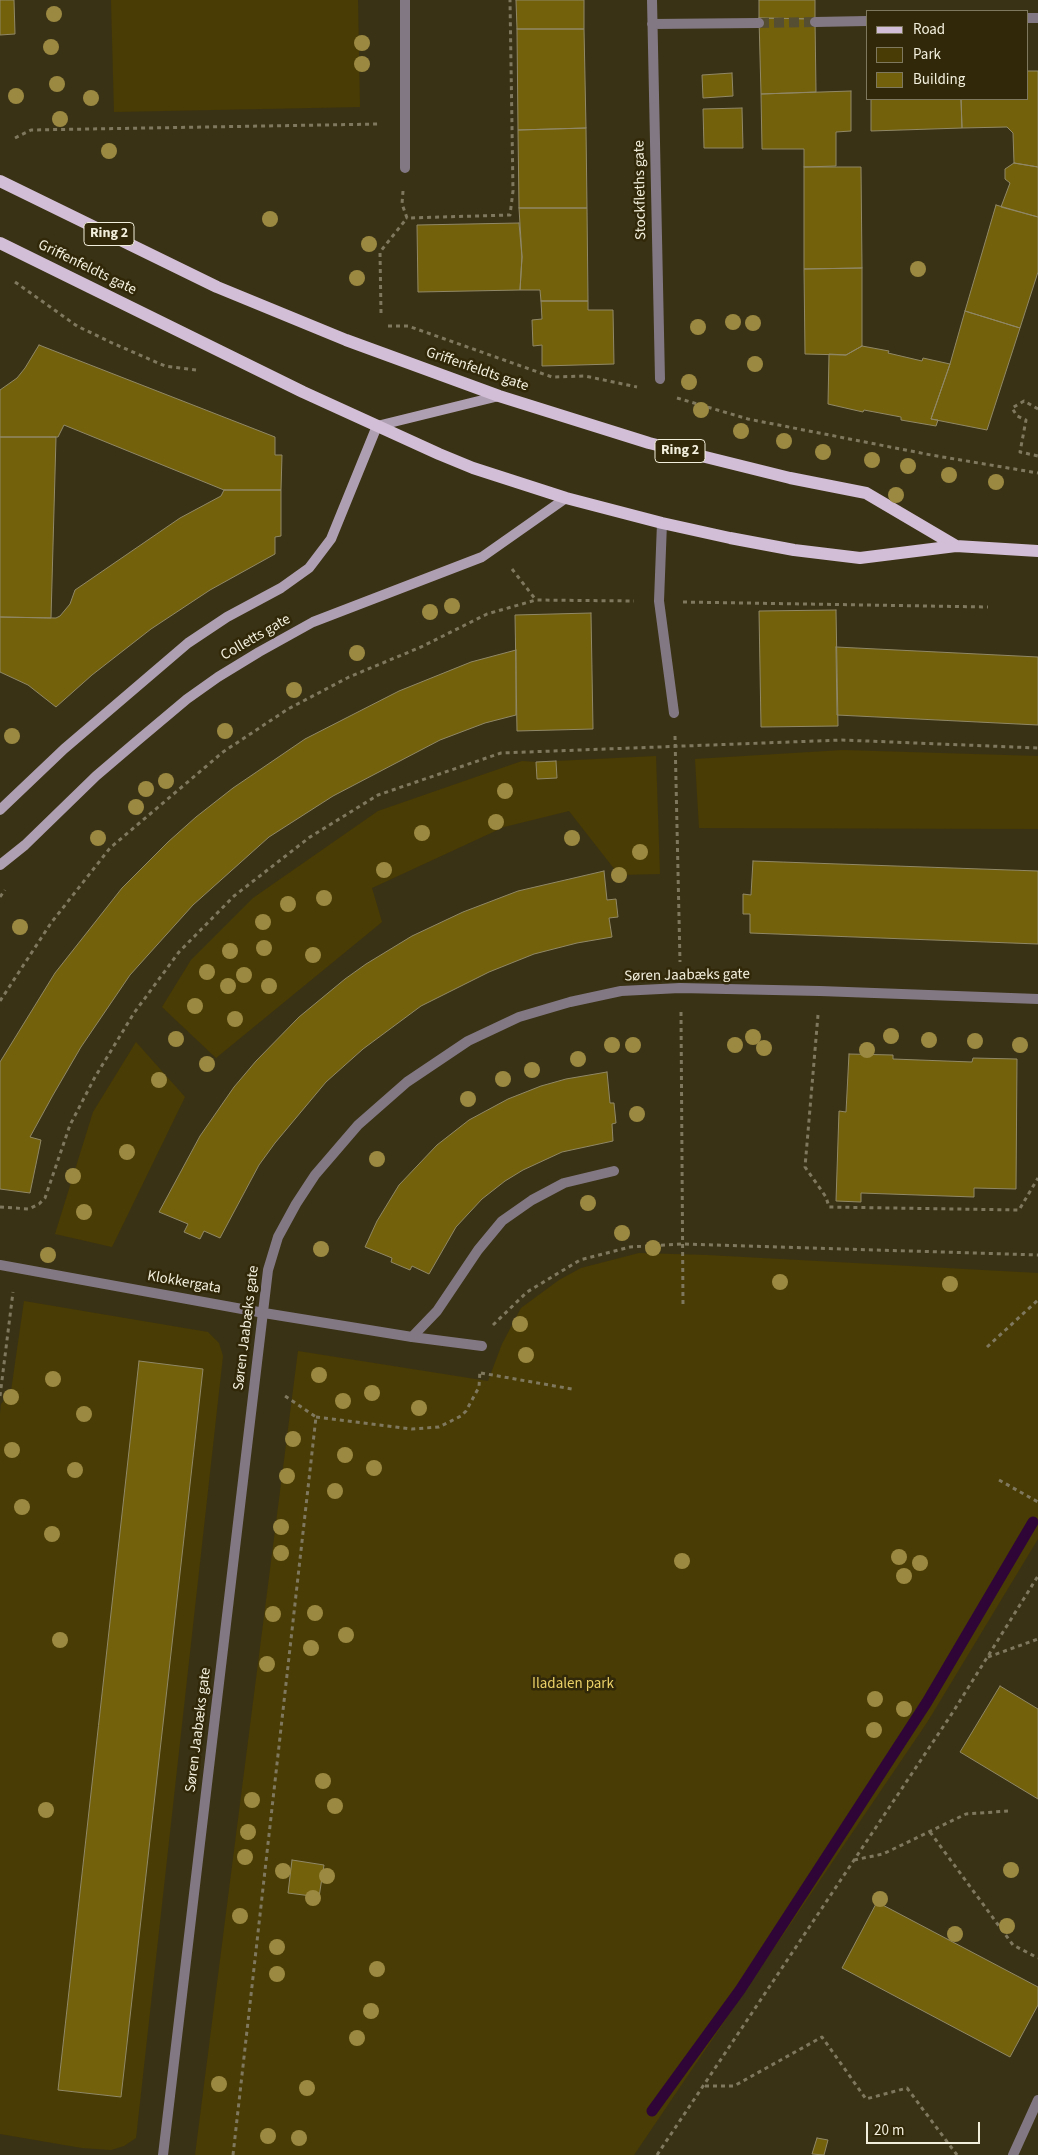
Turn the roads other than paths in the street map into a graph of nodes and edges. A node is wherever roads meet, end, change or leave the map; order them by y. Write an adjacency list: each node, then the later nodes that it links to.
1 (405, 0): 7 (street)
2 (652, 0): 6 (street, Stockfleths gate)
3 (866, 21): 4 (street)
4 (815, 22)
5 (759, 23): 6 (street)
6 (652, 24): 10 (street, Stockfleths gate)
7 (405, 168)
8 (0, 181): 11 (main road, Griffenfeldts gate / Ring 2)
9 (0, 244): 12 (main road, Griffenfeldts gate / Ring 2)
10 (660, 379)
11 (499, 396): 12 (main road); 15 (main road, Griffenfeldts gate / Ring 2)
12 (378, 426): 13 (main road, Griffenfeldts gate / Ring 2); 18 (main road, Colletts gate)
13 (566, 498): 14 (main road, Griffenfeldts gate / Ring 2); 19 (main road, Colletts gate)
14 (662, 523): 15 (main road, Griffenfeldts gate / Ring 2); 17 (street)
15 (956, 546): 16 (main road, Griffenfeldts gate / Ring 2)
16 (1038, 551)
17 (674, 713)
18 (0, 810)
19 (0, 865)
20 (1038, 999): 23 (street, Søren Jaabæks gate)
21 (614, 1171): 24 (street)
22 (0, 1265): 23 (street, Klokkergata)
23 (264, 1313): 24 (street, Klokkergata); 27 (street, Søren Jaabæks gate)
24 (412, 1337): 25 (street, Klokkergata)
25 (482, 1346)
26 (1038, 2100): 28 (street)
27 (163, 2155)
28 (1014, 2155)

